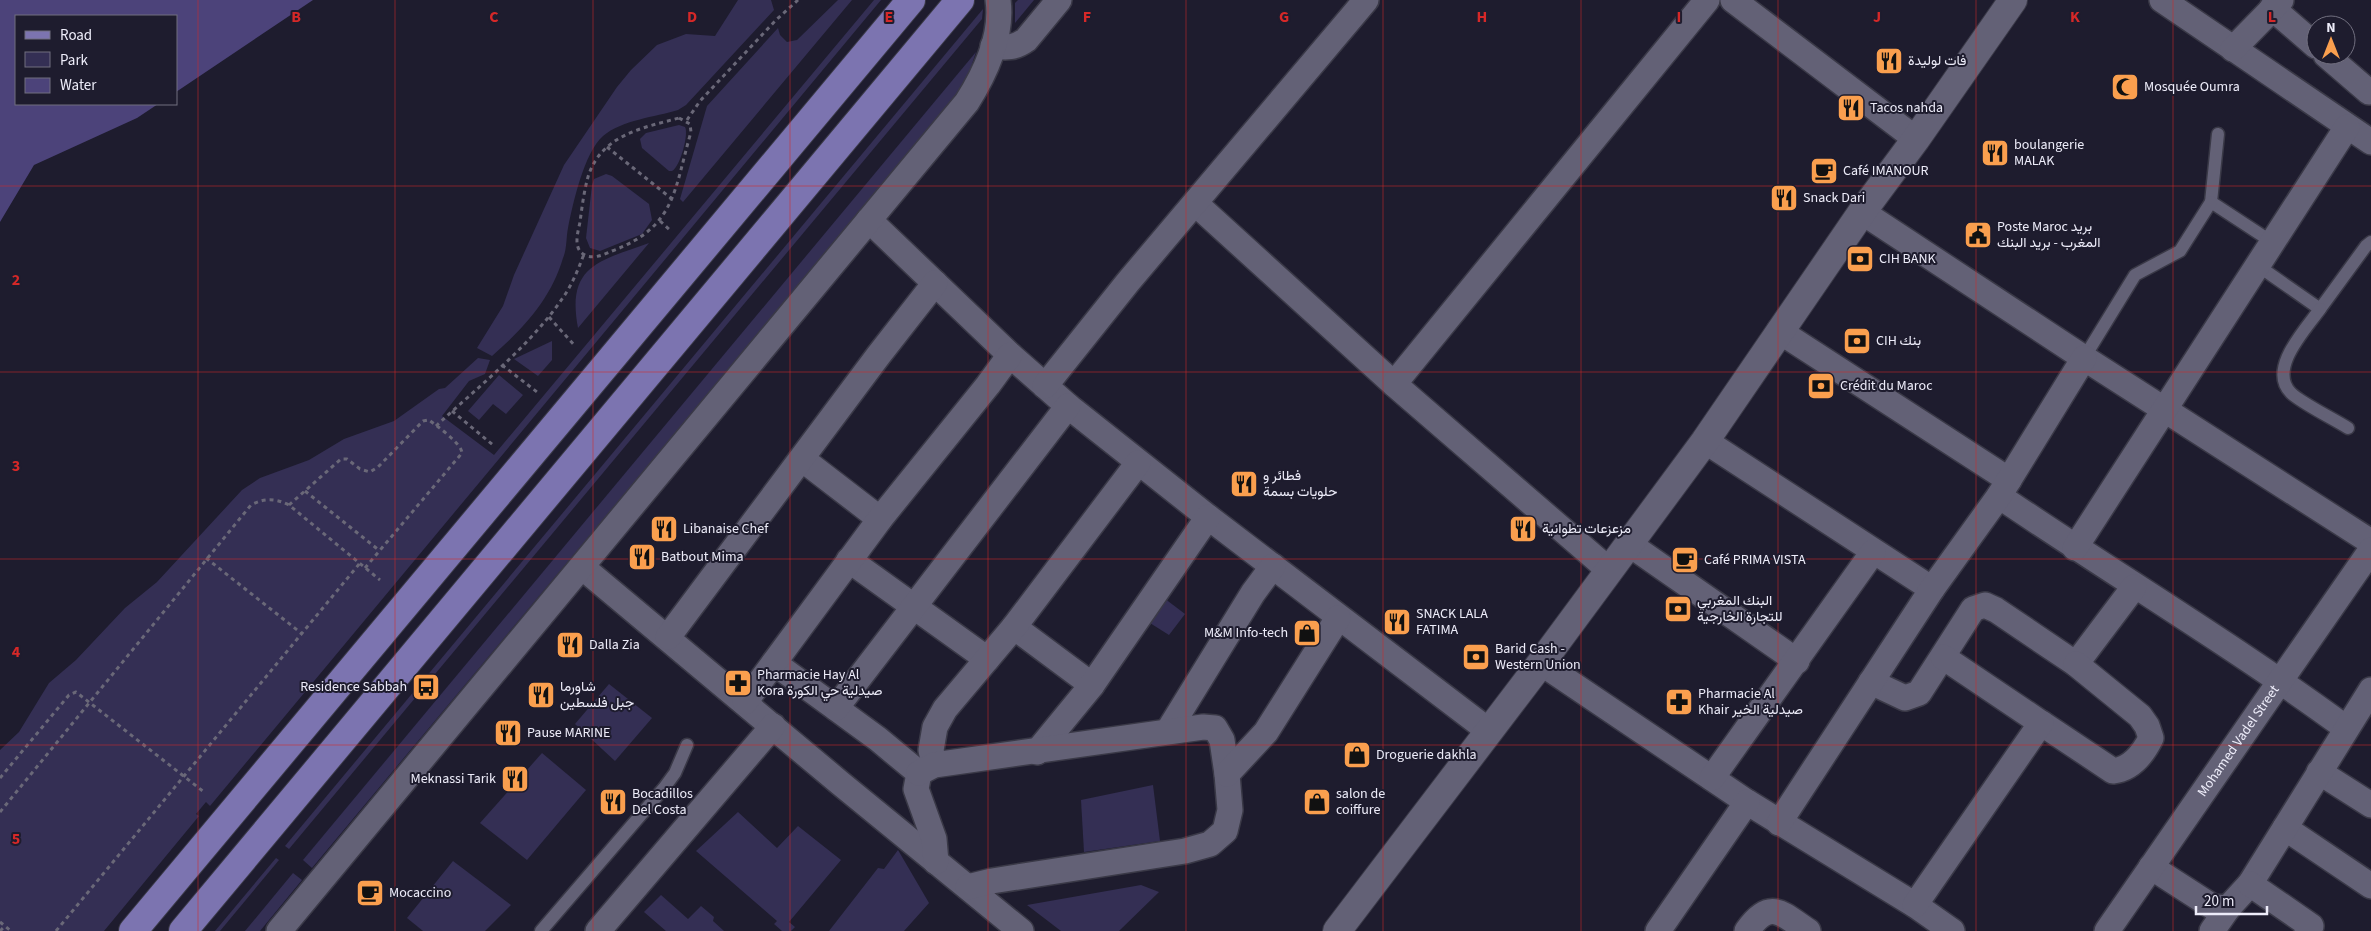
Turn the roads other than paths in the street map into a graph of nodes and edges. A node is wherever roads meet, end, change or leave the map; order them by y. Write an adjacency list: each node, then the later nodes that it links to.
1 (911, 0): 94 (main road)
2 (960, 0): 95 (main road)
3 (998, 0): 12 (street)
4 (1059, 0): 12 (street)
5 (1366, 0): 21 (street)
6 (1707, 0): 32 (street)
7 (1733, 0): 18 (street)
8 (2013, 0): 18 (main road)
9 (2162, 0): 13 (street)
10 (2276, 4): 11 (street); 13 (street)
11 (2306, 36)
12 (993, 46): 23 (street)
13 (2233, 49): 16 (street)
14 (2338, 65): 15 (street)
15 (2370, 91): 16 (street)
16 (2344, 125): 19 (street); 24 (street)
17 (2218, 134): 20 (lane)
18 (1916, 139): 22 (main road)
19 (2371, 142)
20 (2211, 202): 24 (lane); 31 (lane)
21 (1196, 204): 32 (street); 33 (street)
22 (1862, 212): 29 (main road); 31 (street)
23 (869, 220): 27 (street); 50 (street)
24 (2272, 242): 26 (street)
25 (2371, 242): 28 (lane)
26 (2257, 265): 28 (lane); 35 (street)
27 (936, 283): 30 (street); 38 (street)
28 (2320, 309): 36 (lane)
29 (1779, 331): 37 (main road); 40 (street)
30 (1010, 355): 33 (street); 42 (street)
31 (2084, 358): 35 (street); 40 (street)
32 (1394, 384): 51 (street)
33 (1045, 386): 34 (street)
34 (1068, 406): 39 (street); 54 (street)
35 (2164, 407): 43 (street); 45 (street)
36 (2348, 428)
37 (1705, 441): 44 (main road); 47 (street)
38 (802, 459): 42 (street); 57 (street)
39 (1138, 462): 41 (street); 56 (street)
40 (2004, 488): 45 (street); 53 (street)
41 (1208, 517): 49 (street); 66 (street)
42 (880, 519): 48 (street)
43 (2371, 542)
44 (1629, 544): 51 (main road); 60 (street)
45 (2075, 548): 52 (street)
46 (2371, 550): 64 (street, Mohamed Vadel Street)
47 (1873, 552): 53 (street); 60 (street)
48 (849, 560): 54 (street); 61 (street)
49 (1273, 566): 55 (street); 73 (street)
50 (582, 567): 57 (street); 92 (street)
51 (1610, 570): 62 (main road)
52 (2134, 586): 63 (street); 64 (street)
53 (1932, 589): 65 (street)
54 (915, 607): 59 (street); 69 (street)
55 (1338, 618): 74 (street); 79 (street)
56 (1014, 627): 59 (street); 66 (street)
57 (668, 637): 68 (street)
58 (1943, 657): 63 (street); 65 (street); 70 (street)
59 (987, 659): 77 (street)
60 (1797, 661): 80 (street)
61 (774, 663): 68 (street); 69 (street)
62 (1541, 663): 74 (main road); 80 (street)
63 (2076, 664): 70 (street)
64 (2280, 680): 72 (street); 86 (street, Mohamed Vadel Street)
65 (1871, 682): 83 (street)
66 (1092, 685): 76 (street)
67 (2371, 690): 72 (street)
68 (745, 702): 71 (street)
69 (836, 708): 77 (street)
70 (2040, 723): 90 (street)
71 (773, 726): 85 (street); 97 (street)
72 (2346, 728): 78 (street)
73 (1168, 731): 76 (street); 79 (street)
74 (1489, 731): 99 (main road)
75 (687, 745): 96 (lane)
76 (1037, 752): 77 (street)
77 (926, 769): 85 (street)
78 (2319, 772): 82 (street); 84 (street)
79 (1227, 774): 89 (street)
80 (1712, 778): 81 (street)
81 (1746, 802): 83 (street); 100 (street)
82 (2371, 805)
83 (1779, 824): 90 (street)
84 (2285, 828): 87 (street); 88 (street)
85 (936, 862): 89 (street)
86 (2151, 867): 91 (street); 104 (street, Mohamed Vadel Street)
87 (2250, 884): 91 (street); 93 (street)
88 (2371, 886)
89 (968, 887): 98 (street)
90 (1915, 905): 103 (street)
91 (2228, 908): 105 (street)
92 (289, 928)
93 (2312, 929)
94 (133, 931)
95 (183, 931)
96 (541, 931)
97 (598, 931)
98 (1021, 931)
99 (1337, 931)
100 (1658, 931)
101 (1747, 931): 102 (street)
102 (1808, 931)
103 (1952, 931)
104 (2107, 931)
105 (2212, 931)

